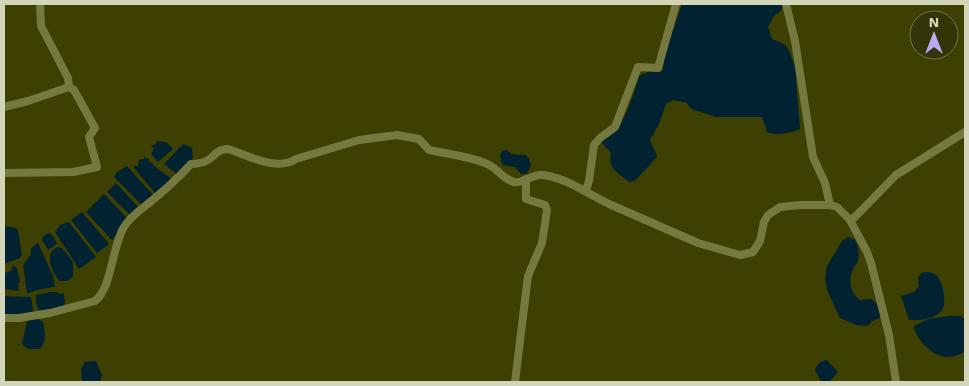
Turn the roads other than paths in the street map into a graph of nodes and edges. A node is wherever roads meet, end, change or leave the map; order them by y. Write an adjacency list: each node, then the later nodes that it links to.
1 (40, 4): 4 (street)
2 (676, 4): 9 (street)
3 (786, 4): 10 (street)
4 (69, 87): 5 (street); 7 (street)
5 (4, 107)
6 (965, 132): 11 (street)
7 (4, 173)
8 (526, 179): 9 (street); 12 (street); 13 (street)
9 (586, 190): 10 (street)
10 (830, 205): 11 (street)
11 (850, 220): 14 (street)
12 (4, 318)
13 (514, 382)
14 (896, 382)

